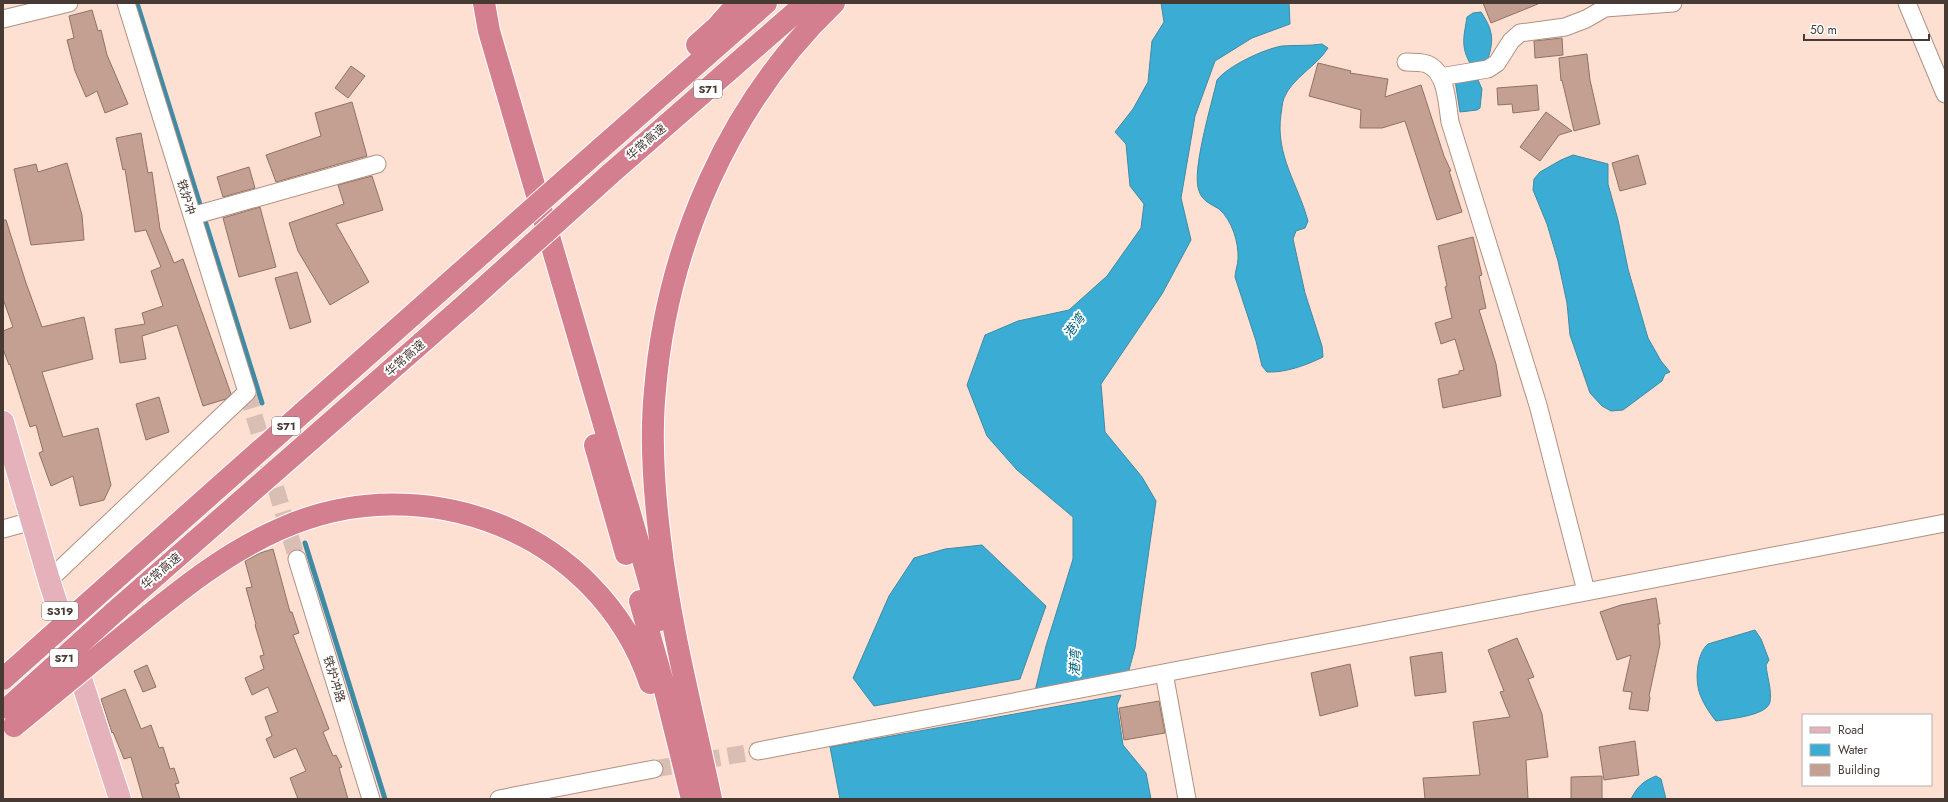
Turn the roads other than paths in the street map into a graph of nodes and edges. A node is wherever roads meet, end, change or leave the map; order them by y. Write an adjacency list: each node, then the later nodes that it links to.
1 (69, 3): 11 (street)
2 (126, 3): 17 (street, 铁炉冲)
3 (470, 3): 34 (highway)
4 (484, 3): 35 (highway)
5 (738, 3): 15 (highway)
6 (766, 3): 15 (highway, 华常高速 / S71)
7 (806, 3): 27 (highway, 华常高速 / S71, bridge)
8 (834, 3): 35 (highway)
9 (1673, 3): 13 (street)
10 (1907, 3): 14 (street)
11 (3, 19)
12 (1406, 62): 13 (street)
13 (1440, 77): 24 (street)
14 (1945, 94)
15 (598, 142): 26 (highway, 华常高速 / S71, bridge)
16 (377, 164): 17 (street)
17 (192, 216): 23 (street, 铁炉冲)
18 (3, 422): 19 (main road, S319)
19 (32, 520): 21 (street); 23 (main road, S319)
20 (1945, 523): 24 (street)
21 (3, 529)
22 (297, 559): 31 (street, 铁炉冲路)
23 (49, 580): 30 (main road, S319)
24 (1586, 591): 25 (street)
25 (1164, 673): 28 (street); 36 (street)
26 (3, 679)
27 (7, 720): 33 (highway, bridge)
28 (758, 751)
29 (654, 769): 32 (street)
30 (120, 799)
31 (371, 799)
32 (499, 799)
33 (689, 799)
34 (692, 799)
35 (710, 799)
36 (1187, 799)

